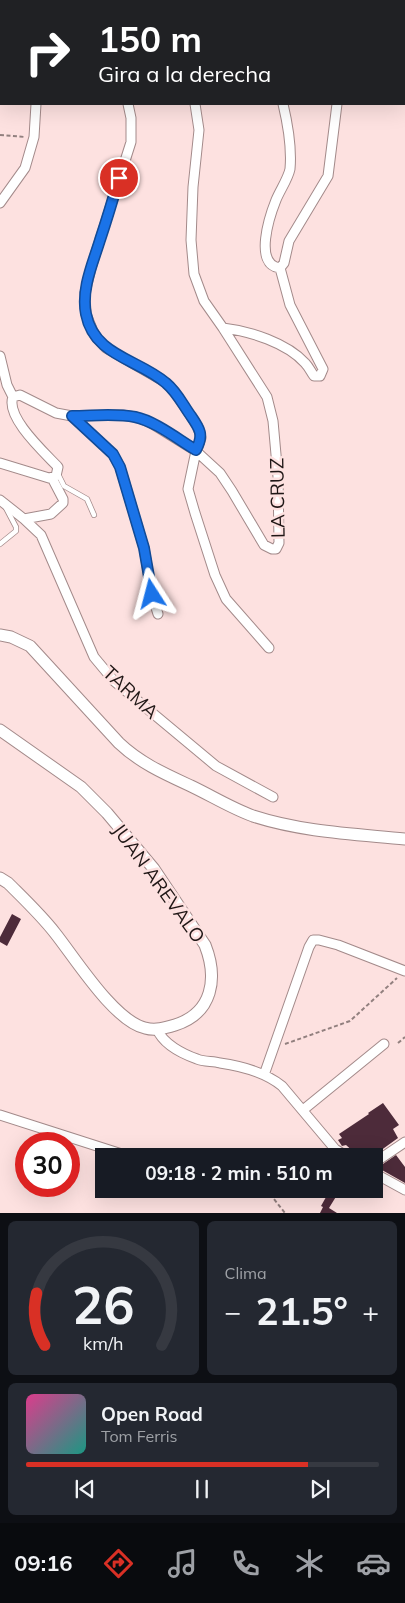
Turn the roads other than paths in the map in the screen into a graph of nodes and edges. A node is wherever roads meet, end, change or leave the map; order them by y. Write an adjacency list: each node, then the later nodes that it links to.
1 (36, 105): 6 (street)
2 (128, 105): 12 (street)
3 (195, 105): 8 (street)
4 (283, 105): 7 (street)
5 (337, 105): 7 (street)
6 (0, 203)
7 (280, 268): 8 (street)
8 (223, 328): 12 (street, LA CRUZ)
9 (0, 356): 10 (street)
10 (13, 397): 11 (street); 14 (street)
11 (72, 416): 12 (street); 19 (street)
12 (196, 450): 21 (street)
13 (0, 463): 14 (street)
14 (55, 476): 16 (lane); 17 (street)
15 (2, 503): 17 (street, TARMA); 18 (lane)
16 (94, 515)
17 (24, 519): 23 (street, TARMA)
18 (0, 544)
19 (158, 614)
20 (0, 635): 24 (street)
21 (269, 648)
22 (0, 730): 27 (street, JUAN AREVALO)
23 (273, 797)
24 (405, 839)
25 (0, 878): 27 (street)
26 (405, 971): 29 (street)
27 (157, 1029): 29 (street)
28 (384, 1044): 30 (street)
29 (264, 1075): 30 (street)
30 (303, 1110): 34 (street)
31 (0, 1115): 33 (street)
32 (405, 1142): 35 (street)
33 (103, 1148)
34 (334, 1148)
35 (383, 1157)
36 (383, 1178): 37 (street)
37 (405, 1190)

